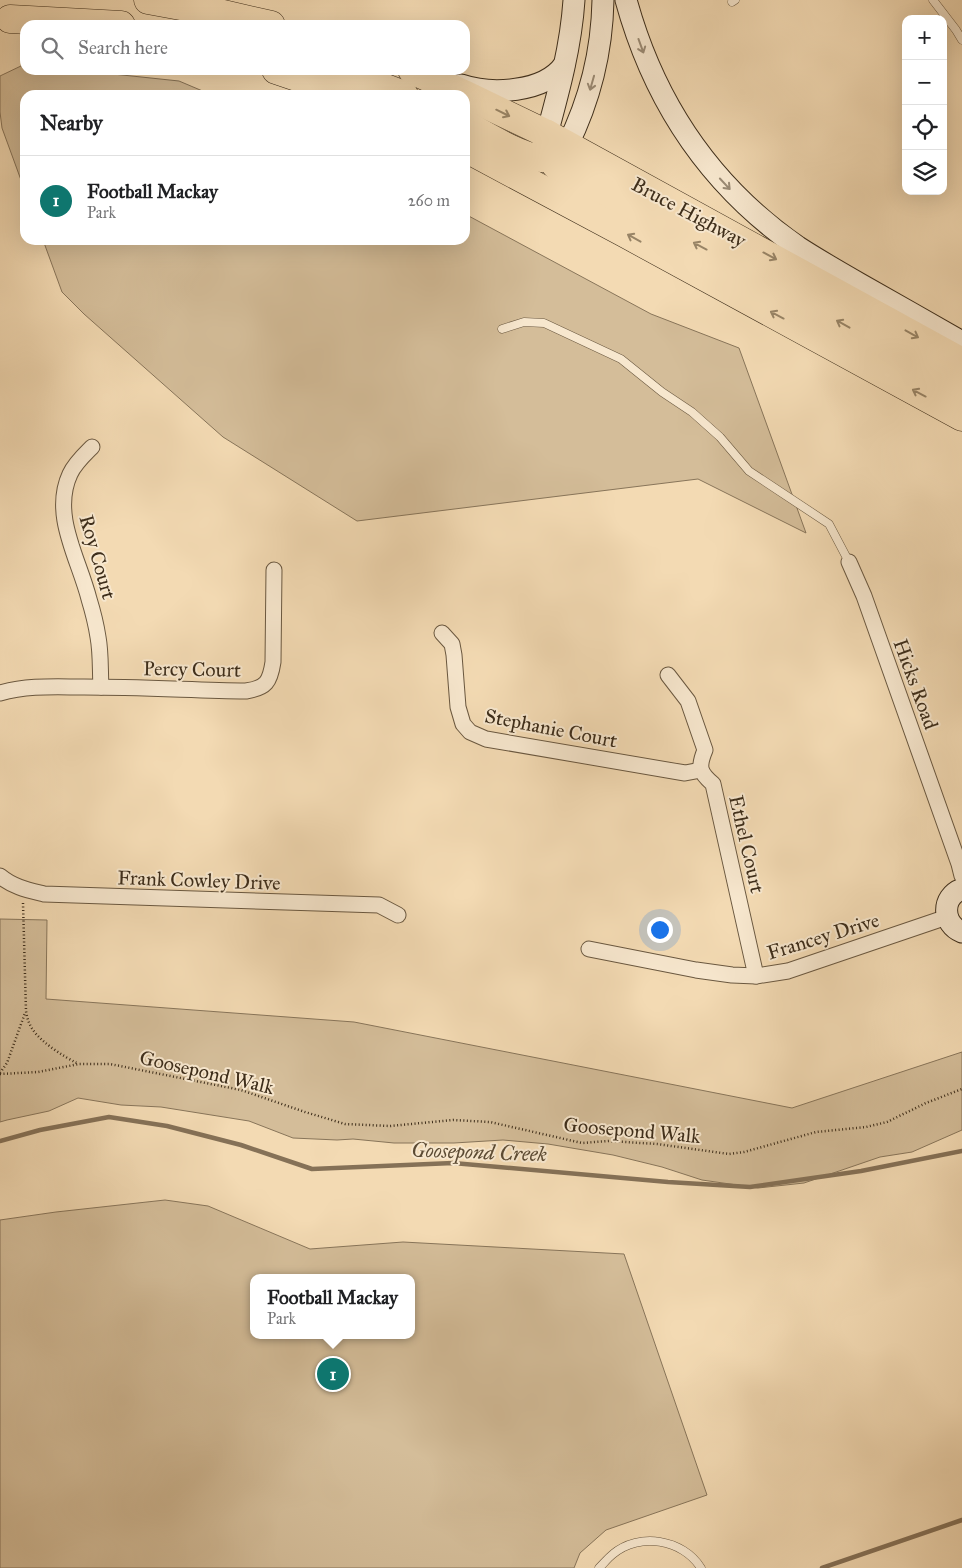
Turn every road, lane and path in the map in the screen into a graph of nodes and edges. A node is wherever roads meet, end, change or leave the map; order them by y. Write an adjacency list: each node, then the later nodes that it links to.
1 (148, 0): 9 (highway)
2 (564, 0): 12 (main road)
3 (574, 0): 12 (main road)
4 (604, 0): 22 (main road, one-way to 22)
5 (626, 0): 25 (main road, one-way to 25)
6 (932, 0): 11 (lane)
7 (5, 19): 8 (highway); 10 (highway)
8 (38, 20)
9 (249, 20)
10 (20, 21)
11 (962, 40)
12 (565, 62): 16 (main road); 22 (main road)
13 (291, 75): 17 (highway)
14 (352, 75): 18 (highway)
15 (423, 75): 19 (highway, Bruce Highway, one-way to 19)
16 (431, 75)
17 (335, 90)
18 (391, 90)
19 (455, 90)
20 (470, 97): 22 (highway, Bruce Highway, one-way to 22)
21 (470, 127): 22 (highway)
22 (554, 146): 26 (highway, Bruce Highway, one-way to 26); 27 (highway, one-way to 22)
23 (470, 151): 28 (highway, one-way to 23)
24 (502, 329): 30 (lane)
25 (962, 342)
26 (962, 362)
27 (962, 391)
28 (962, 416)
29 (92, 447): 34 (street, Roy Court)
30 (849, 562): 38 (street, Hicks Road)
31 (274, 570): 34 (street, Percy Court)
32 (442, 633): 36 (street, Stephanie Court)
33 (668, 675): 36 (street)
34 (101, 686): 35 (street, Percy Court)
35 (0, 693)
36 (701, 770): 45 (street, Ethel Court)
37 (0, 876): 39 (street, Frank Cowley Drive)
38 (962, 876)
39 (23, 889): 41 (street, Frank Cowley Drive); 46 (path)
40 (962, 889): 42 (main road)
41 (398, 915)
42 (947, 917): 43 (main road); 45 (street, Francey Drive)
43 (962, 932)
44 (590, 949): 45 (street, Francey Drive)
45 (756, 976)
46 (26, 1011): 47 (path); 48 (path)
47 (79, 1064): 48 (path, Goosepond Walk); 49 (path, Goosepond Walk)
48 (0, 1074)
49 (962, 1089)
50 (599, 1568): 51 (lane)
51 (701, 1568)

